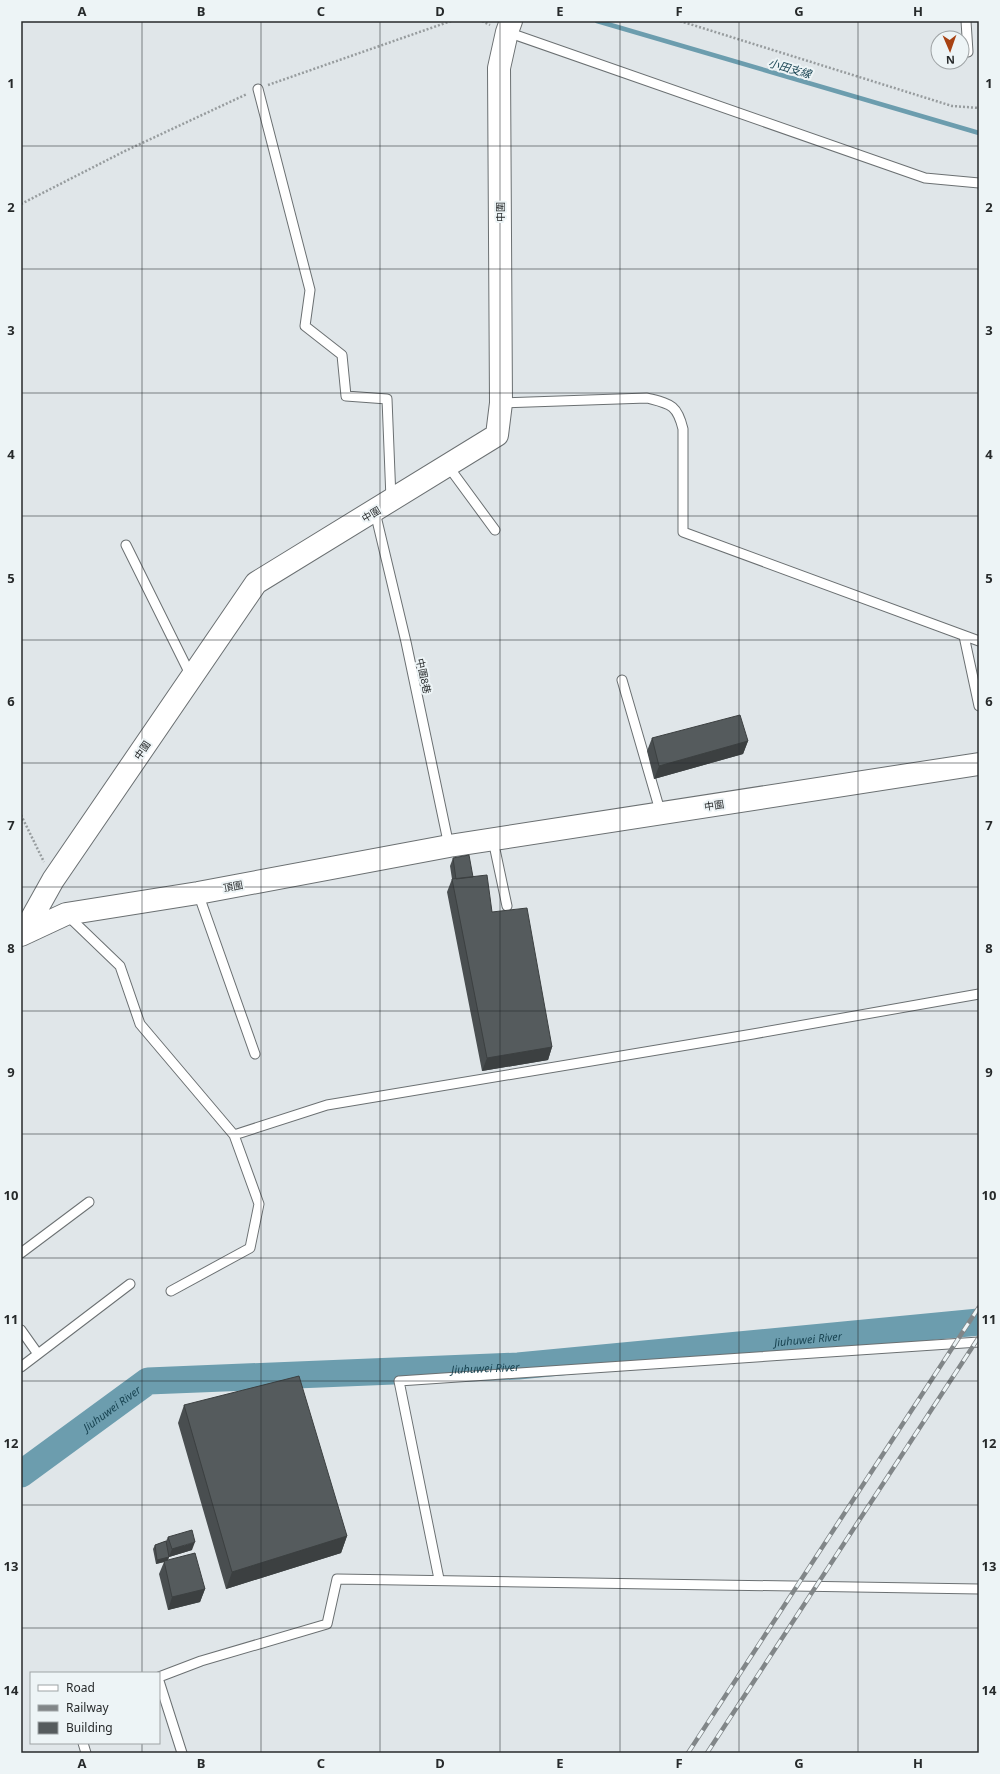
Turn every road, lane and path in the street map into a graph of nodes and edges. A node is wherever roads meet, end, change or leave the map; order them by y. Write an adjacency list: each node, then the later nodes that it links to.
1 (451, 21): 4 (path)
2 (680, 21): 5 (path)
3 (509, 26): 6 (lane); 8 (street, 中圍)
4 (258, 89): 7 (path); 10 (lane, 中圍8巷)
5 (979, 108)
6 (979, 183)
7 (21, 204)
8 (501, 403): 9 (street, 中圍); 13 (lane)
9 (448, 466): 10 (street, 中圍); 11 (lane)
10 (383, 506): 15 (street, 中圍); 22 (lane, 中圍8巷)
11 (495, 530)
12 (126, 545): 15 (lane)
13 (964, 636): 14 (lane); 17 (lane)
14 (979, 641)
15 (192, 677): 23 (street, 中圍)
16 (622, 680): 19 (lane)
17 (979, 706)
18 (979, 764): 19 (street, 中圍)
19 (661, 814): 21 (street, 中圍)
20 (21, 815): 23 (path)
21 (493, 840): 22 (street, 中圍); 25 (lane)
22 (449, 846): 24 (street, 頂圍)
23 (54, 880): 27 (street, 中圍)
24 (198, 893): 26 (street, 頂圍); 29 (lane)
25 (507, 906)
26 (66, 914): 27 (street, 頂圍); 30 (lane)
27 (22, 934)
28 (979, 994): 30 (lane)
29 (255, 1054)
30 (234, 1135): 34 (lane)
31 (89, 1202): 32 (lane)
32 (21, 1253)
33 (130, 1284): 37 (lane)
34 (172, 1291)
35 (21, 1330): 37 (lane)
36 (979, 1342): 39 (lane)
37 (38, 1354): 38 (lane)
38 (21, 1367)
39 (439, 1579): 40 (lane); 41 (lane)
40 (979, 1589)
41 (160, 1677)
42 (160, 1684): 43 (lane)
43 (182, 1753)

